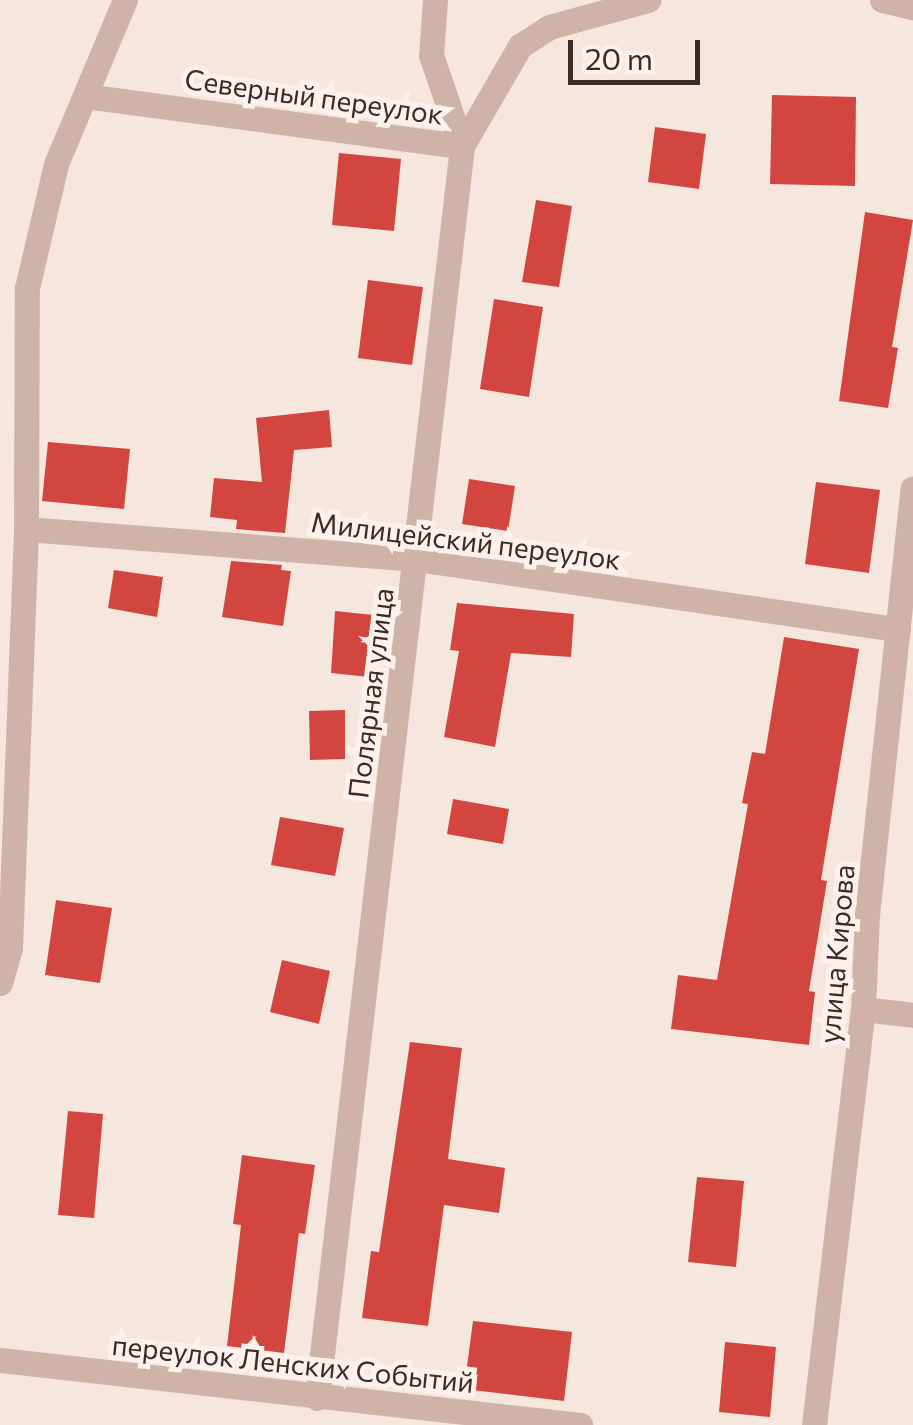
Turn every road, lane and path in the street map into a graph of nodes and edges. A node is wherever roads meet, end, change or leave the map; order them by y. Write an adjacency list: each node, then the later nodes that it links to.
1 (125, 0): 6 (street)
2 (435, 0): 7 (street, Полярная улица)
3 (648, 0): 7 (street, Северный переулок)
4 (882, 0): 5 (street)
5 (913, 8)
6 (85, 96): 7 (street, Северный переулок); 9 (street)
7 (462, 146): 10 (street, Полярная улица)
8 (913, 488): 11 (street, улица Кирова)
9 (26, 529): 10 (street, Милицейский переулок); 12 (street)
10 (416, 559): 11 (street, Милицейский переулок); 16 (street, Полярная улица)
11 (898, 629): 13 (street, улица Кирова)
12 (0, 983)
13 (863, 1009): 14 (street); 18 (street, улица Кирова)
14 (913, 1014)
15 (0, 1360): 16 (street, переулок Ленских Событий)
16 (317, 1398): 17 (street, переулок Ленских Событий)
17 (580, 1425)
18 (814, 1425)

